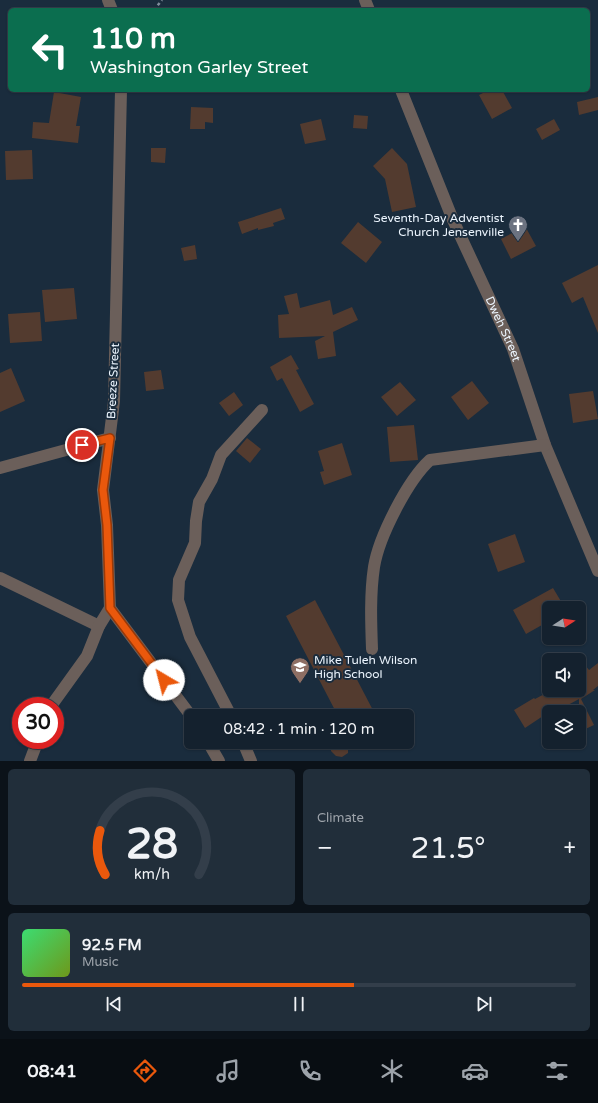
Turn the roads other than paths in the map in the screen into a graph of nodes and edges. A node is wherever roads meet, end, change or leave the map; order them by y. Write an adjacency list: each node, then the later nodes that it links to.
1 (121, 92): 4 (street, Breeze Street)
2 (402, 92): 5 (street, Dweh Street)
3 (262, 410): 14 (street)
4 (110, 438): 6 (street); 9 (street, Breeze Street)
5 (545, 445): 7 (street, Dweh Street); 11 (street)
6 (0, 468)
7 (598, 571)
8 (0, 578): 10 (street)
9 (110, 608): 10 (street); 13 (street)
10 (98, 626): 12 (street)
11 (372, 649)
12 (57, 697)
13 (186, 709)
14 (227, 709)
15 (35, 749): 18 (street)
16 (212, 749): 19 (street)
17 (246, 749): 20 (street)
18 (30, 761)
19 (219, 761)
20 (251, 761)

